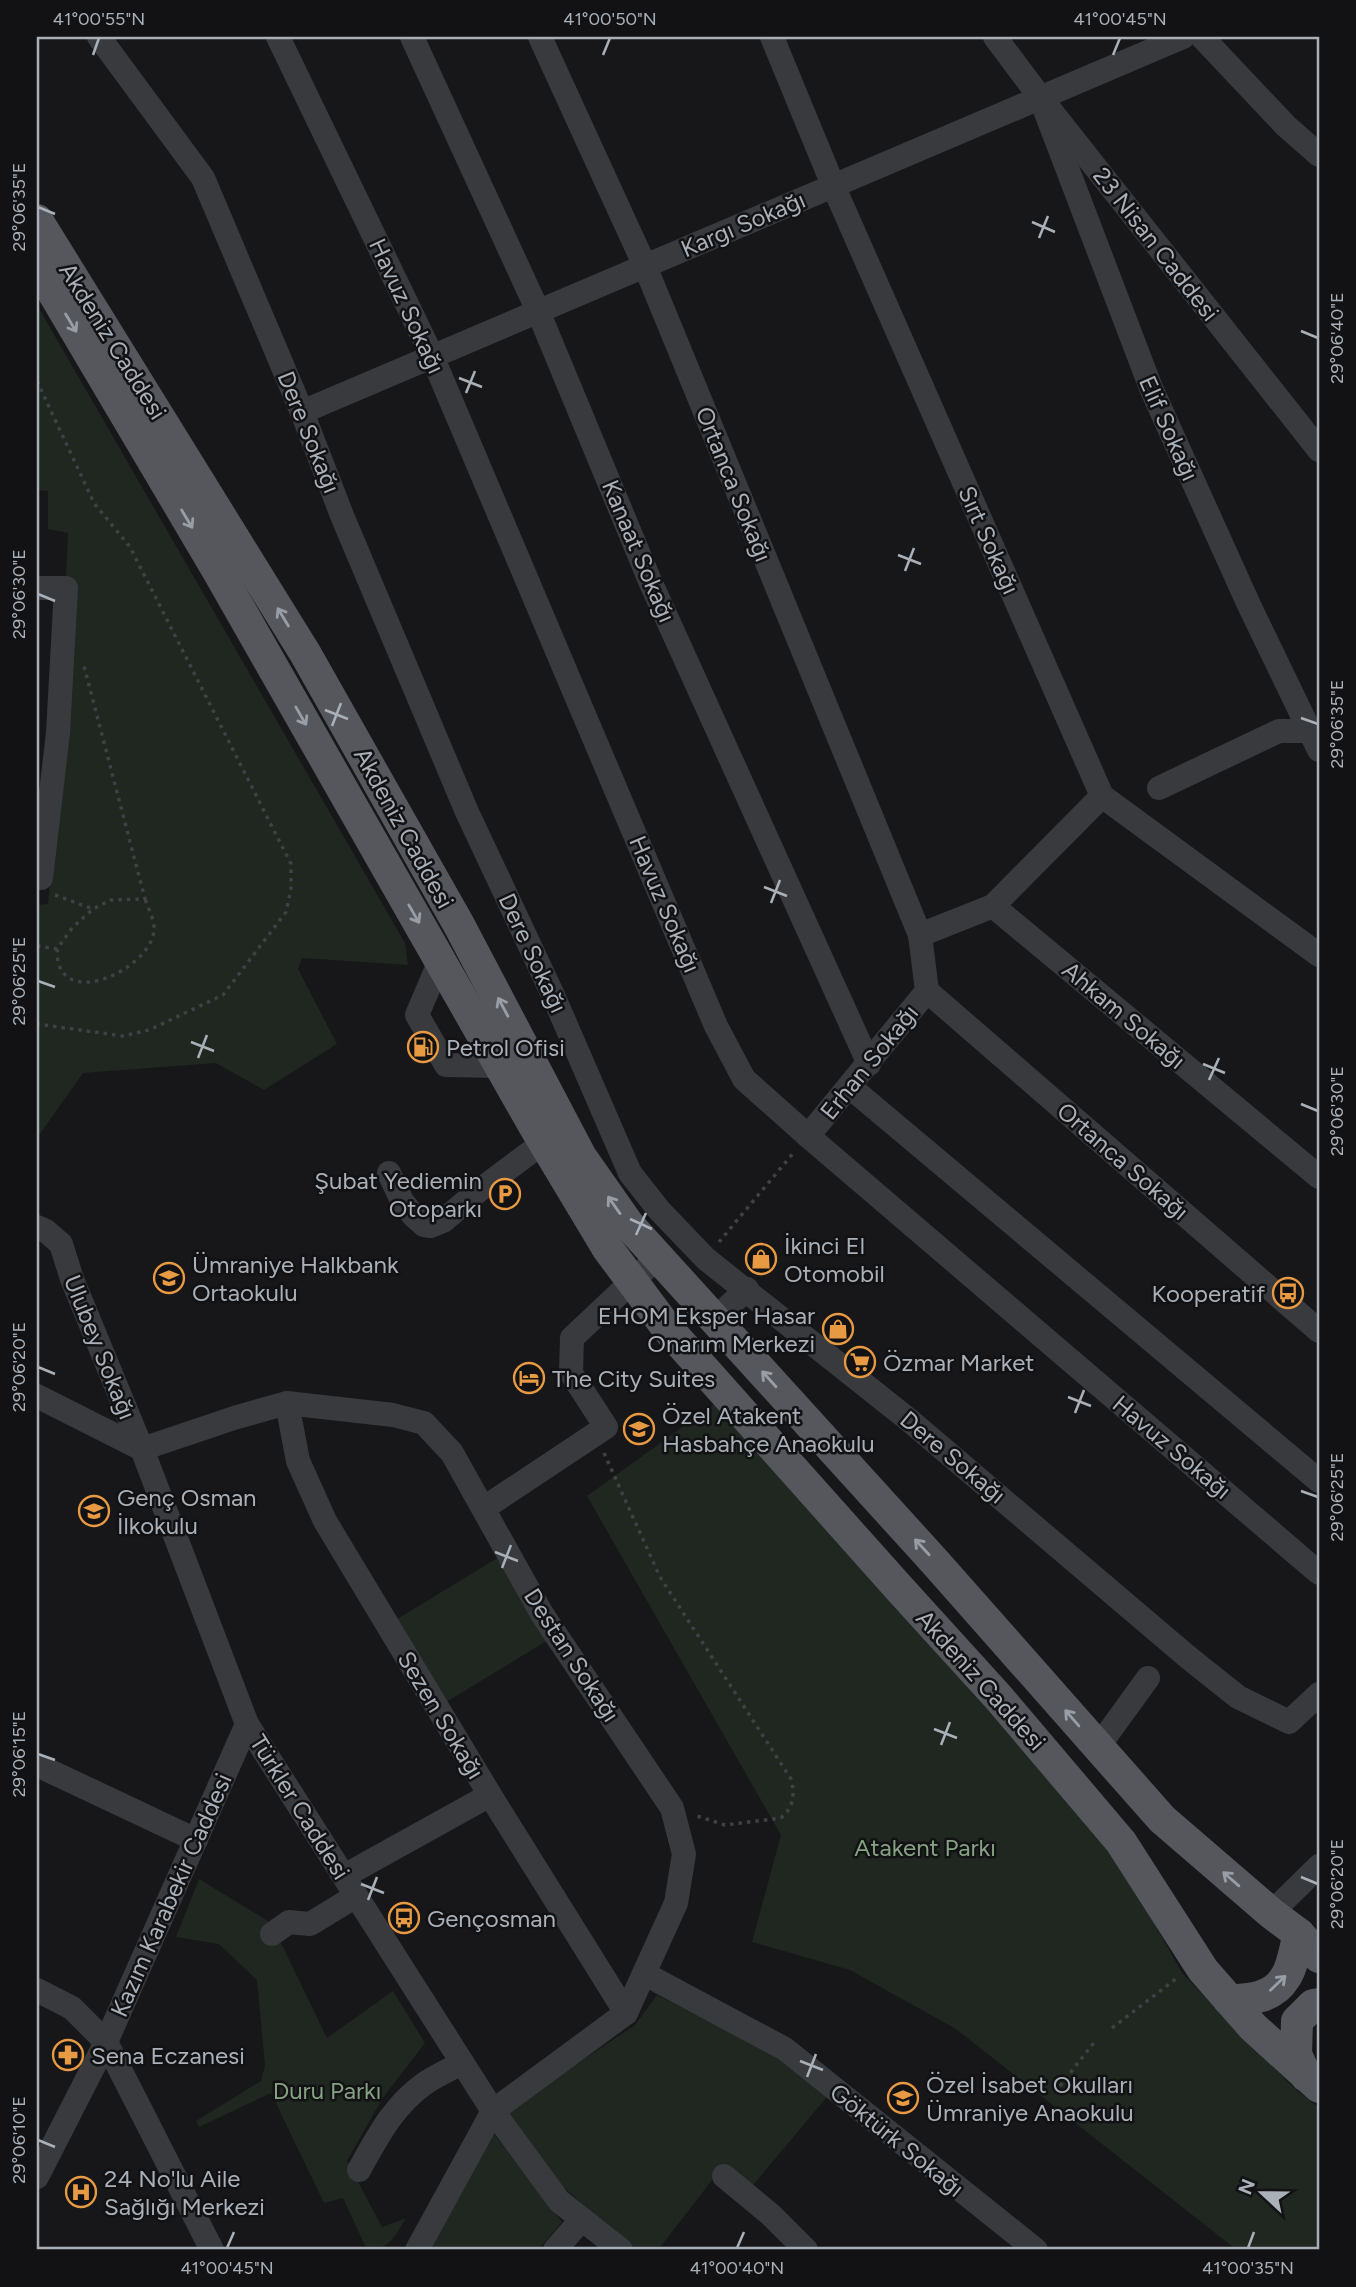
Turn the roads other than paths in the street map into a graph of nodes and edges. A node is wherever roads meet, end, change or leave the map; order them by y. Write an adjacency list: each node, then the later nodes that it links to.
1 (99, 37): 17 (street, Dere Sokağı)
2 (412, 37): 15 (street, Kanaat Sokağı)
3 (540, 37): 14 (street, Ortanca Sokağı)
4 (772, 37): 11 (street, Sırt Sokağı)
5 (995, 37): 9 (street, 23 Nisan Caddesi)
6 (1183, 37): 9 (street, Kargı Sokağı)
7 (1202, 37): 10 (street)
8 (286, 40): 16 (street, Havuz Sokağı)
9 (1040, 97): 11 (street, Kargı Sokağı); 18 (street, 23 Nisan Caddesi); 21 (street, Elif Sokağı)
10 (1319, 155)
11 (833, 185): 14 (street, Kargı Sokağı); 23 (street, Sırt Sokağı)
12 (37, 220): 38 (main road, Akdeniz Caddesi, one-way to 12)
13 (37, 265): 28 (main road, Akdeniz Caddesi, one-way to 28)
14 (645, 266): 15 (street, Kargı Sokağı); 26 (street, Ortanca Sokağı)
15 (538, 311): 16 (street, Kargı Sokağı); 30 (street, Kanaat Sokağı)
16 (432, 356): 17 (street, Kargı Sokağı); 33 (street, Havuz Sokağı)
17 (302, 412): 40 (street, Dere Sokağı)
18 (1319, 450)
19 (37, 588): 20 (street)
20 (48, 732): 24 (street)
21 (1317, 737): 22 (street)
22 (1159, 788)
23 (1102, 796): 25 (street); 27 (street)
24 (41, 882)
25 (993, 906): 26 (street); 36 (street, Ahkam Sokağı)
26 (920, 935): 29 (street, Erhan Sokağı)
27 (1319, 955)
28 (440, 961): 31 (main road, Akdeniz Caddesi); 31 (street)
29 (927, 992): 30 (street, Erhan Sokağı); 42 (street, Ortanca Sokağı)
30 (869, 1064): 32 (street, Erhan Sokağı)
31 (500, 1066): 34 (main road, Akdeniz Caddesi)
32 (850, 1087): 33 (street, Erhan Sokağı); 46 (street)
33 (808, 1136): 48 (street, Havuz Sokağı)
34 (544, 1142): 35 (street); 39 (main road, Akdeniz Caddesi)
35 (389, 1173)
36 (1319, 1177)
37 (37, 1227): 45 (street, Ulubey Sokağı)
38 (658, 1257): 39 (street); 41 (main road, Akdeniz Caddesi)
39 (632, 1281): 47 (street); 63 (main road, Akdeniz Caddesi)
40 (747, 1289): 41 (street); 50 (street, Dere Sokağı)
41 (715, 1320): 52 (main road, Akdeniz Caddesi, one-way to 41)
42 (1319, 1331)
43 (37, 1396): 45 (street)
44 (287, 1403): 45 (street, Destan Sokağı); 47 (street, Destan Sokağı); 54 (street, Sezen Sokağı)
45 (142, 1449): 51 (street, Türkler Caddesi)
46 (1319, 1481)
47 (484, 1508): 61 (street, Destan Sokağı)
48 (1319, 1573)
49 (1148, 1678): 52 (street)
50 (1319, 1694)
51 (247, 1724): 55 (street, Kazım Karabekir Caddesi); 57 (street, Türkler Caddesi)
52 (1098, 1747): 58 (main road, Akdeniz Caddesi, one-way to 52)
53 (37, 1765): 55 (street)
54 (490, 1796): 57 (street); 65 (street, Sezen Sokağı)
55 (196, 1840): 66 (street, Kazım Karabekir Caddesi)
56 (1319, 1867): 58 (street)
57 (350, 1886): 59 (street); 67 (street, Türkler Caddesi)
58 (1271, 1913): 60 (main road, Akdeniz Caddesi)
59 (272, 1934)
60 (1309, 1945): 63 (main road, one-way to 60)
61 (645, 1975): 65 (street, Destan Sokağı); 79 (street, Göktürk Sokağı)
62 (37, 1990): 66 (street)
63 (1229, 2000): 68 (main road, Akdeniz Caddesi)
64 (1319, 2004): 68 (main road)
65 (626, 2013): 69 (street, Destan Sokağı)
66 (106, 2042): 70 (street, Kazım Karabekir Caddesi); 74 (street)
67 (462, 2063): 69 (street, Türkler Caddesi); 71 (street)
68 (1312, 2082)
69 (493, 2112): 73 (street, Türkler Caddesi); 75 (street)
70 (39, 2168)
71 (359, 2170)
72 (724, 2176): 78 (street)
73 (582, 2219): 76 (street); 77 (street, Türkler Caddesi)
74 (212, 2250)
75 (417, 2250)
76 (555, 2250)
77 (621, 2250)
78 (806, 2250)
79 (1036, 2250)

